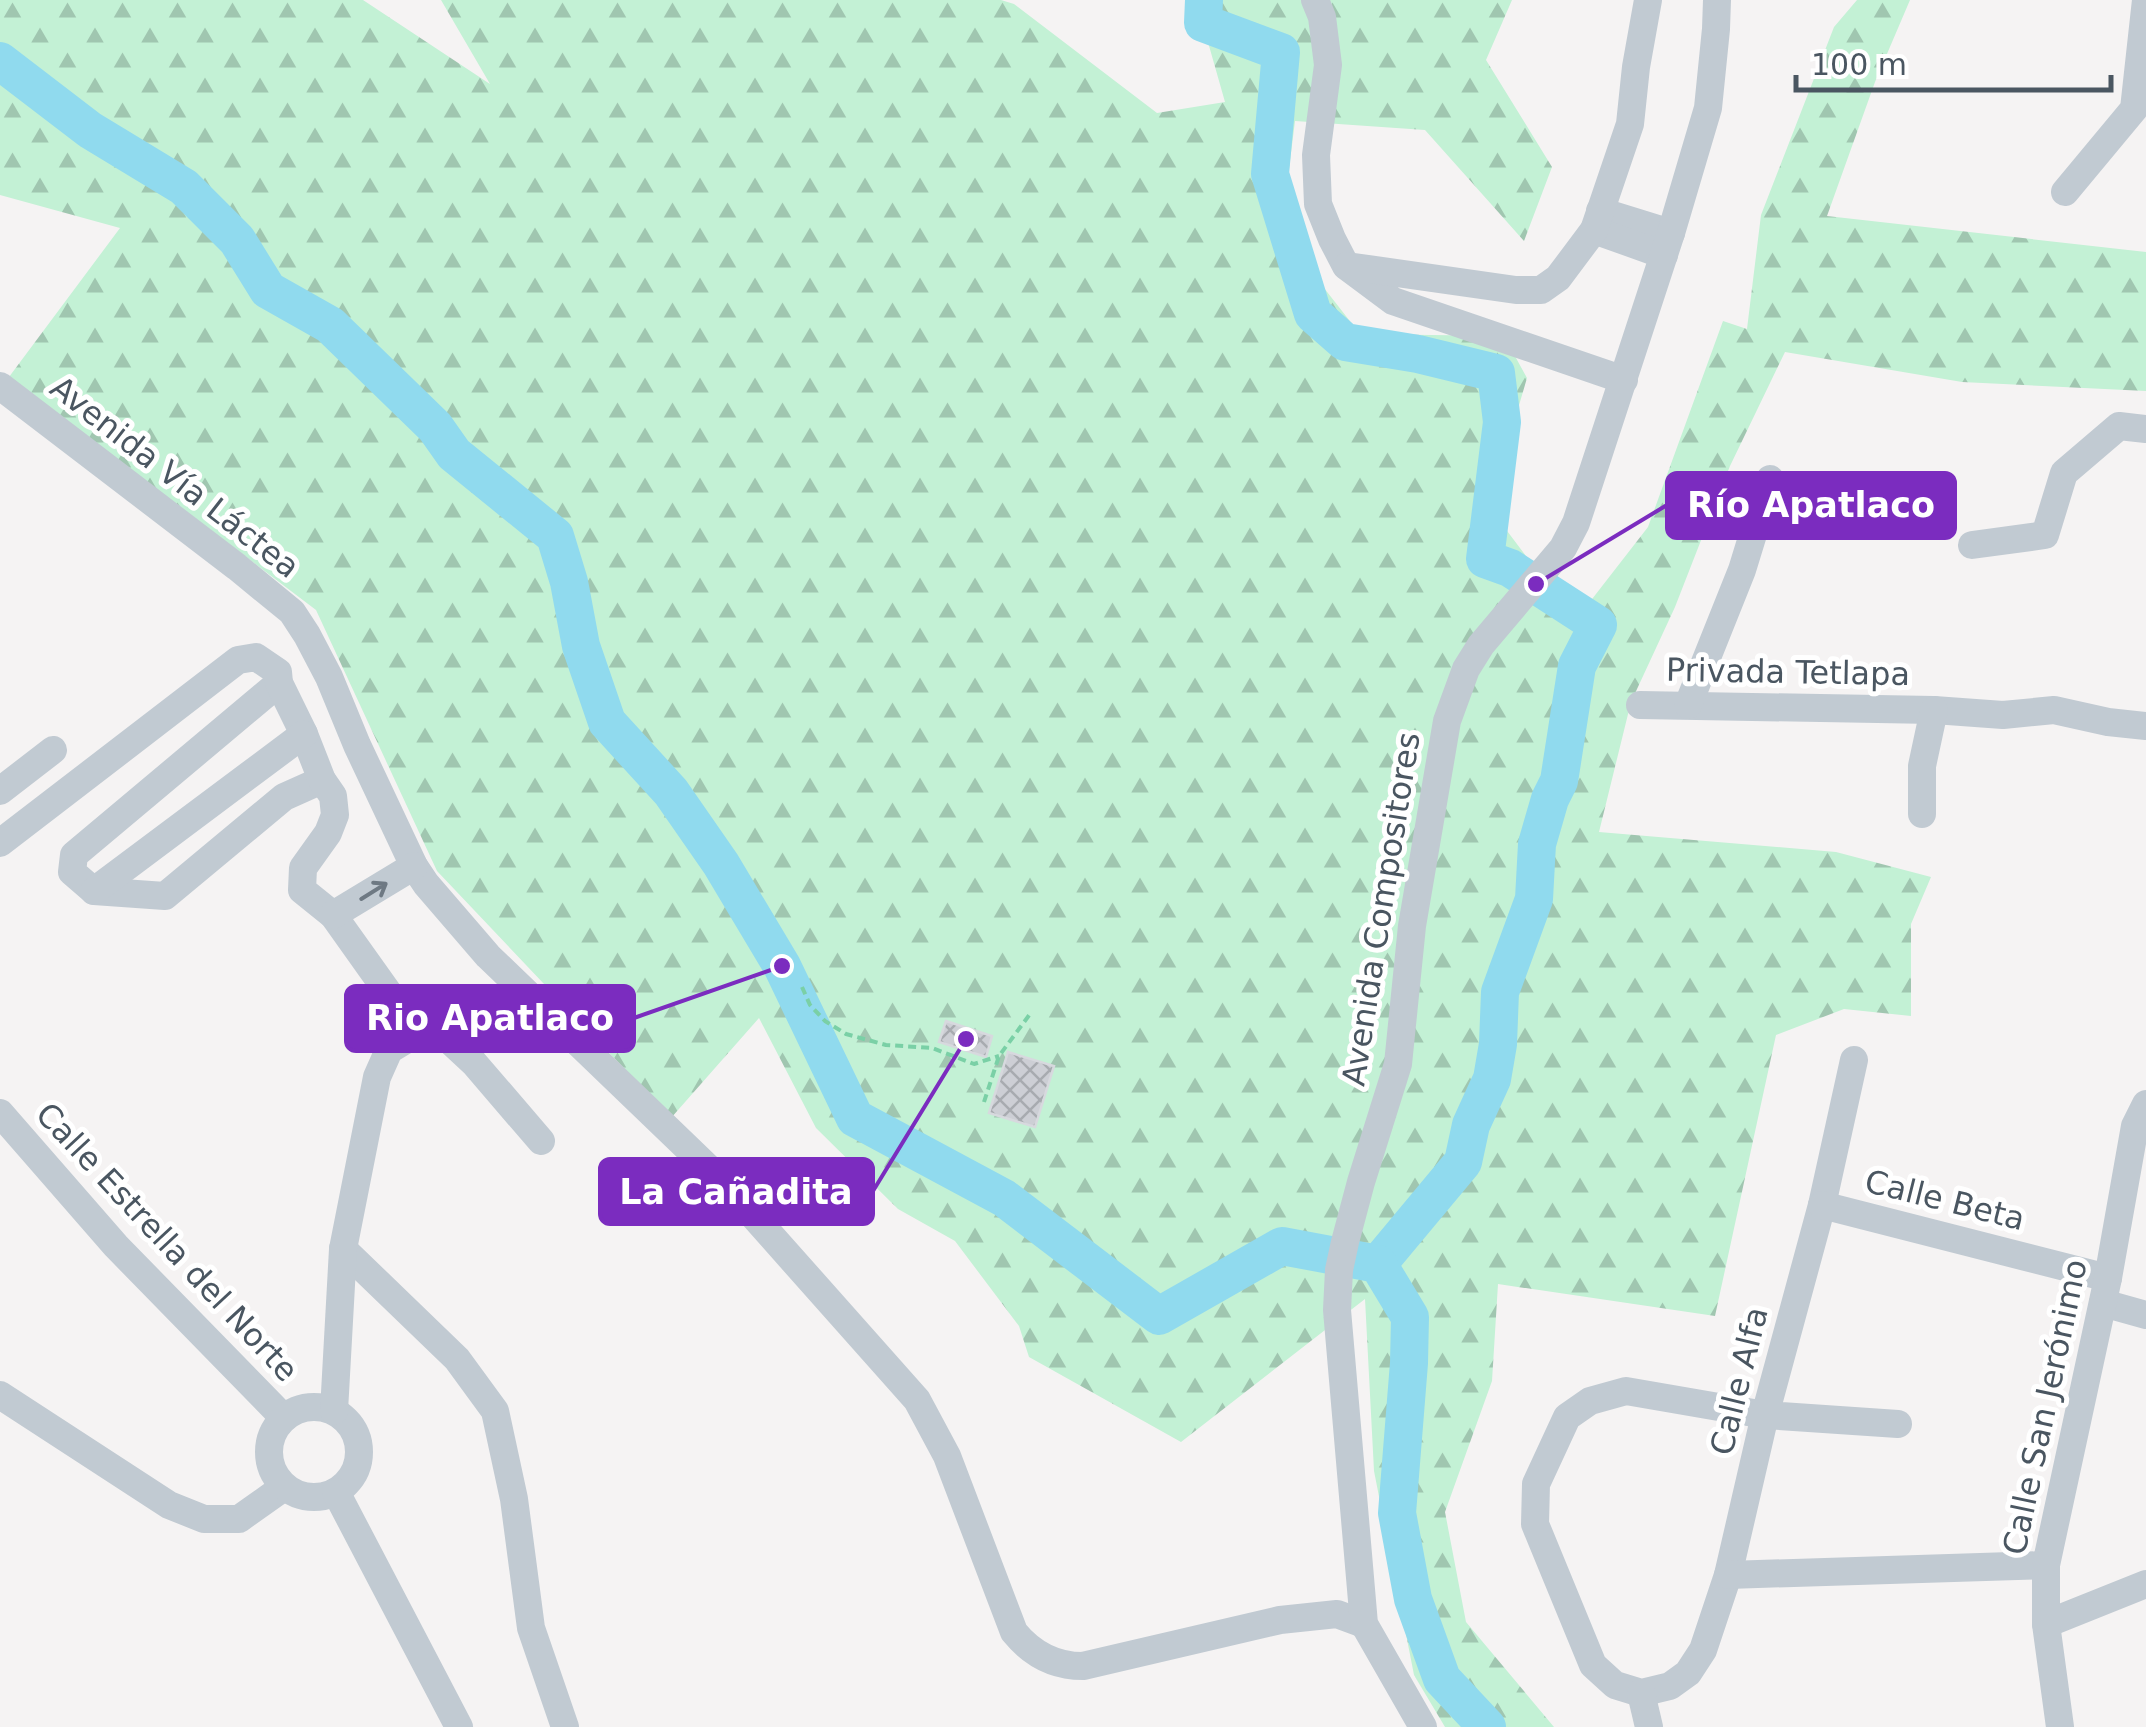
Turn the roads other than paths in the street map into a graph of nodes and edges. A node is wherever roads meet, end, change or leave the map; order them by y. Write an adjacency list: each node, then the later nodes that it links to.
1 (1316, 0): 8 (street)
2 (1648, 0): 6 (street)
3 (1716, 0): 7 (street, Avenida Compositores)
4 (2146, 0): 5 (street)
5 (2064, 192)
6 (1597, 220): 7 (street); 8 (street)
7 (1667, 244): 9 (street, Avenida Compositores)
8 (1346, 266): 9 (street)
9 (1624, 380): 47 (street, Avenida Compositores)
10 (0, 386): 25 (street, Avenida Vía Láctea)
11 (2146, 429): 13 (street)
12 (1770, 480): 16 (street)
13 (1972, 545)
14 (279, 683): 19 (street); 24 (street); 26 (street)
15 (1640, 705): 16 (street, Privada Tetlapa)
16 (1688, 705): 17 (street, Privada Tetlapa)
17 (1934, 710): 18 (street, Privada Tetlapa); 23 (street, Privada Tetlapa)
18 (2146, 726)
19 (304, 734): 21 (street); 26 (street)
20 (52, 750): 22 (street)
21 (322, 780): 26 (street); 27 (street)
22 (0, 791)
23 (1922, 814)
24 (0, 843)
25 (414, 866): 27 (street, one-way to 25); 47 (street, Avenida Vía Láctea)
26 (94, 891)
27 (334, 915): 28 (street)
28 (417, 1033): 32 (street); 34 (street)
29 (1854, 1060): 33 (street, Calle Alfa)
30 (2146, 1104): 35 (street, Calle San Jerónimo)
31 (0, 1113): 40 (street, Calle Estrella del Norte)
32 (541, 1141)
33 (1822, 1205): 35 (street, Calle Beta); 39 (street, Calle Alfa)
34 (343, 1249): 38 (street); 51 (street)
35 (2105, 1290): 36 (street, Calle Beta); 44 (street, Calle San Jerónimo)
36 (2146, 1314)
37 (0, 1396): 42 (street)
38 (334, 1410): 40 (street); 43 (street)
39 (1765, 1415): 41 (street); 45 (street, Calle Alfa); 49 (street)
40 (284, 1418): 42 (street)
41 (1898, 1424)
42 (284, 1486): 43 (street)
43 (336, 1492): 50 (street)
44 (2046, 1566): 45 (street); 48 (street, Calle San Jerónimo)
45 (1728, 1576): 49 (street, Calle Alfa)
46 (2146, 1584): 48 (street)
47 (1364, 1624): 52 (street, Avenida Compositores)
48 (2046, 1624): 54 (street, Calle San Jerónimo)
49 (1640, 1693): 53 (street)
50 (459, 1727)
51 (566, 1727)
52 (1423, 1727)
53 (1649, 1727)
54 (2060, 1727)

